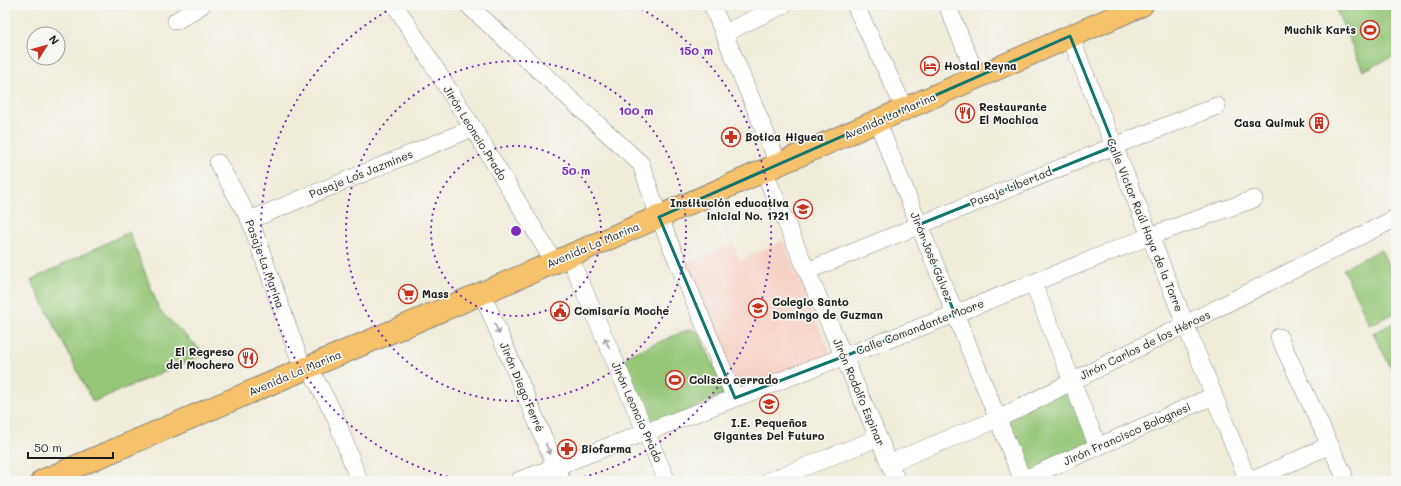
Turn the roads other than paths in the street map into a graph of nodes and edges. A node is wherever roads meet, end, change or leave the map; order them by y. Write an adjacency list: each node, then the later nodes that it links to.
1 (202, 5): 9 (street)
2 (395, 5): 16 (street, Jirón Leoncio Prado)
3 (468, 5): 21 (street)
4 (712, 5): 10 (street, Jirón Rodolfo Espinar)
5 (783, 5): 10 (street)
6 (855, 5): 14 (street)
7 (947, 5): 12 (street)
8 (1142, 5): 11 (main road, Avenida La Marina)
9 (176, 21)
10 (725, 33): 19 (street, Jirón Rodolfo Espinar)
11 (1070, 36): 12 (main road, Avenida La Marina); 17 (street, Calle Víctor Raúl Haya de la Torre)
12 (977, 77): 14 (main road, Avenida La Marina)
13 (1217, 106): 17 (street, Pasaje Libertad)
14 (905, 109): 15 (main road, Avenida La Marina)
15 (877, 122): 19 (main road, Avenida La Marina); 24 (street, Jirón José Gálvez)
16 (473, 128): 23 (street, Pasaje Los Jazmines); 26 (street, Jirón Leoncio Prado)
17 (1114, 146): 24 (street, Pasaje Libertad); 25 (street, Calle Víctor Raúl Haya de la Torre)
18 (218, 162): 23 (street, Pasaje La Marina)
19 (772, 168): 21 (main road, Avenida La Marina); 27 (street, Jirón Rodolfo Espinar)
20 (1254, 199): 25 (street, Calle Comandante Moore)
21 (659, 216): 26 (main road, Avenida La Marina); 37 (street)
22 (1396, 218): 31 (street, Jirón Carlos de los Héroes)
23 (250, 220): 34 (street, Pasaje La Marina)
24 (918, 225): 27 (street, Pasaje Libertad); 30 (street, Jirón José Gálvez)
25 (1150, 236): 28 (street, Calle Comandante Moore); 31 (street, Calle Víctor Raúl Haya de la Torre)
26 (562, 259): 29 (main road, Avenida La Marina); 39 (street, Jirón Leoncio Prado, one-way to 26)
27 (807, 271): 33 (street, Jirón Rodolfo Espinar)
28 (1033, 283): 30 (street, Calle Comandante Moore); 35 (street)
29 (482, 293): 34 (main road, Avenida La Marina); 44 (street, Jirón Diego Ferré, one-way to 44)
30 (955, 314): 33 (street, Calle Comandante Moore); 38 (street, Jirón José Gálvez)
31 (1185, 325): 35 (street, Jirón Carlos de los Héroes); 36 (street, Calle Víctor Raúl Haya de la Torre)
32 (1279, 337): 41 (street)
33 (843, 356): 37 (street, Calle Comandante Moore); 40 (street, Jirón Rodolfo Espinar)
34 (306, 368): 46 (main road, Avenida La Marina); 47 (street, Pasaje La Marina)
35 (1071, 382): 38 (street, Jirón Carlos de los Héroes); 42 (street)
36 (1213, 396): 42 (street, Jirón Francisco Bolognesi); 53 (street, Calle Víctor Raúl Haya de la Torre)
37 (735, 398): 39 (street, Calle Comandante Moore)
38 (998, 419): 43 (street, Jirón Carlos de los Héroes); 52 (street, Jirón José Gálvez)
39 (646, 432): 44 (street, Calle Comandante Moore); 49 (street, Jirón Leoncio Prado)
40 (878, 438): 43 (street, Jirón Rodolfo Espinar); 50 (street)
41 (1330, 445): 45 (street); 54 (street)
42 (1098, 447): 52 (street, Jirón Francisco Bolognesi)
43 (889, 463): 51 (street, Jirón Rodolfo Espinar)
44 (559, 474): 48 (street, Calle Comandante Moore)
45 (1344, 475)
46 (42, 481)
47 (359, 481)
48 (518, 481)
49 (667, 481)
50 (769, 481)
51 (897, 481)
52 (1022, 481)
53 (1248, 481)
54 (1251, 481)

